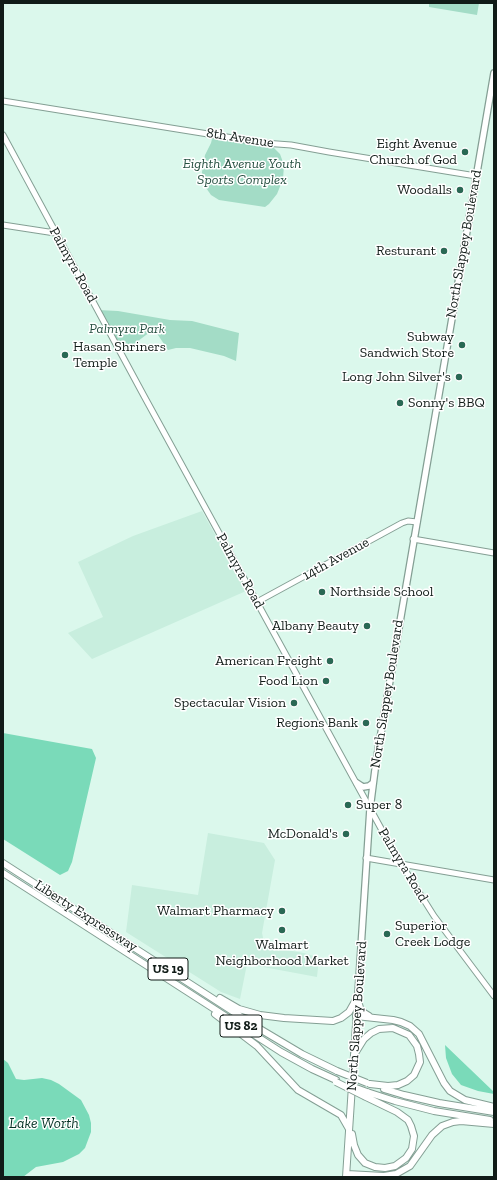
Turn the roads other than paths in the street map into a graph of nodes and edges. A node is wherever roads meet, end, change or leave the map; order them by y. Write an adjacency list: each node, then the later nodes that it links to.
1 (494, 73): 4 (main road, North Slappey Boulevard)
2 (3, 101): 4 (main road, 8th Avenue)
3 (3, 135): 6 (main road, Palmyra Road)
4 (476, 176): 7 (main road, North Slappey Boulevard)
5 (3, 224): 6 (main road)
6 (55, 232): 10 (main road, Palmyra Road)
7 (416, 522): 8 (main road, North Slappey Boulevard); 10 (main road, 14th Avenue)
8 (414, 539): 9 (main road); 12 (main road, North Slappey Boulevard)
9 (494, 553)
10 (257, 602): 11 (main road, Palmyra Road)
11 (356, 783): 12 (main road); 13 (main road, Palmyra Road)
12 (373, 783): 13 (main road, North Slappey Boulevard)
13 (370, 809): 14 (main road, North Slappey Boulevard); 16 (main road, Palmyra Road)
14 (366, 858): 16 (main road); 22 (main road, North Slappey Boulevard)
15 (3, 863): 19 (highway, Liberty Expressway / US 19)
16 (401, 865): 18 (main road); 21 (main road, Palmyra Road)
17 (3, 873): 20 (highway, Liberty Expressway / US 19)
18 (494, 880)
19 (134, 947): 22 (highway); 26 (highway, Liberty Expressway / US 19, bridge)
20 (180, 987): 27 (highway, Liberty Expressway / US 82, bridge); 33 (highway, US 19)
21 (494, 996)
22 (358, 997): 23 (main road, North Slappey Boulevard); 24 (highway)
23 (356, 1016): 24 (highway); 25 (main road, North Slappey Boulevard)
24 (374, 1018): 28 (highway)
25 (354, 1056): 26 (highway, US 19); 29 (highway, North Slappey Boulevard / US 19)
26 (369, 1083): 30 (highway, Liberty Expressway)
27 (366, 1094): 29 (highway); 31 (highway, Liberty Expressway / US 82)
28 (494, 1107)
29 (351, 1109): 33 (highway, North Slappey Boulevard / US 19)
30 (494, 1112)
31 (494, 1120)
32 (494, 1124): 35 (highway)
33 (349, 1131): 34 (highway, North Slappey Boulevard / US 19)
34 (346, 1175): 35 (highway)
35 (361, 1176)

